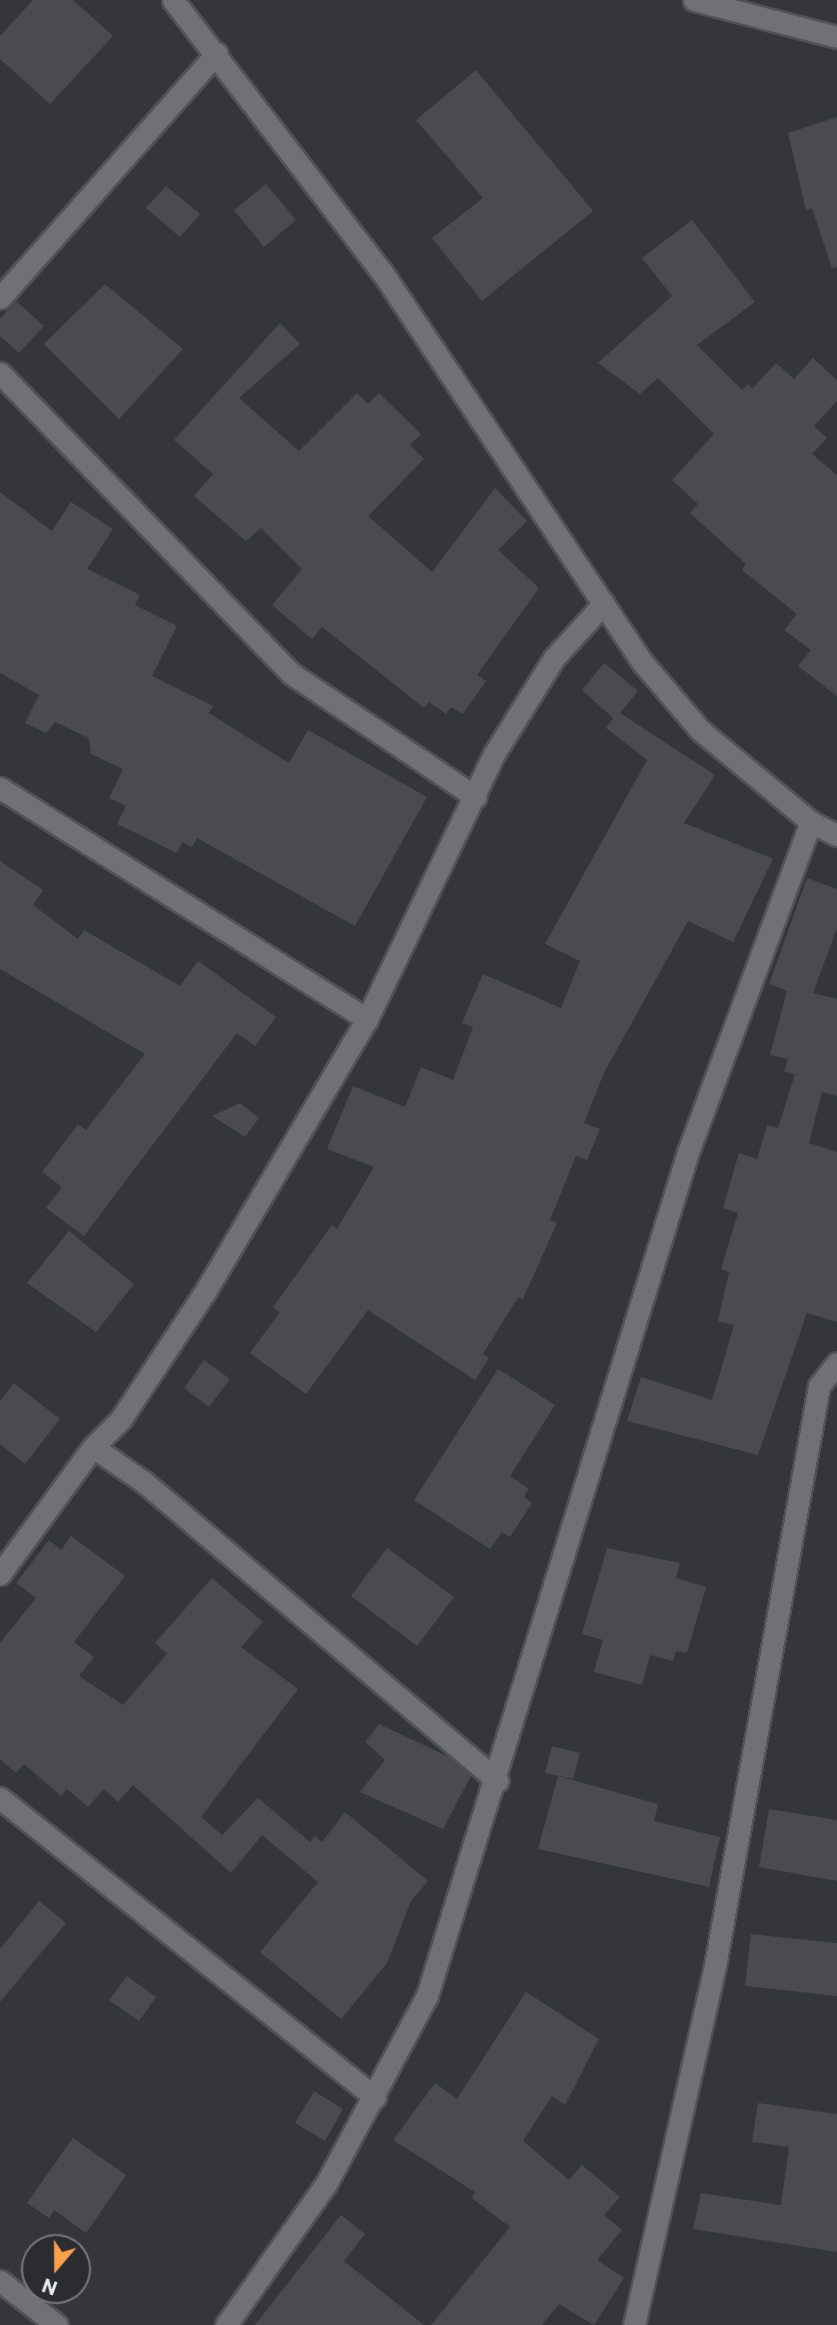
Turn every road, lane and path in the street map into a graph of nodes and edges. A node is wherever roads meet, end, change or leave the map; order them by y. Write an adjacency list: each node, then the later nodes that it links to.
1 (173, 0): 4 (street)
2 (694, 0): 3 (street)
3 (837, 37)
4 (217, 53): 5 (street); 7 (street)
5 (0, 298)
6 (0, 373): 9 (street)
7 (604, 603): 9 (street); 10 (street)
8 (0, 788): 12 (street)
9 (475, 797): 12 (street)
10 (811, 822): 11 (street); 16 (street)
11 (837, 835)
12 (367, 1018): 14 (street)
13 (837, 1363): 22 (street)
14 (93, 1447): 15 (street); 16 (street)
15 (0, 1574)
16 (498, 1781): 18 (street)
17 (0, 1798): 18 (street)
18 (375, 2097): 21 (street)
19 (0, 2281): 20 (street)
20 (57, 2325)
21 (226, 2325)
22 (634, 2325)

